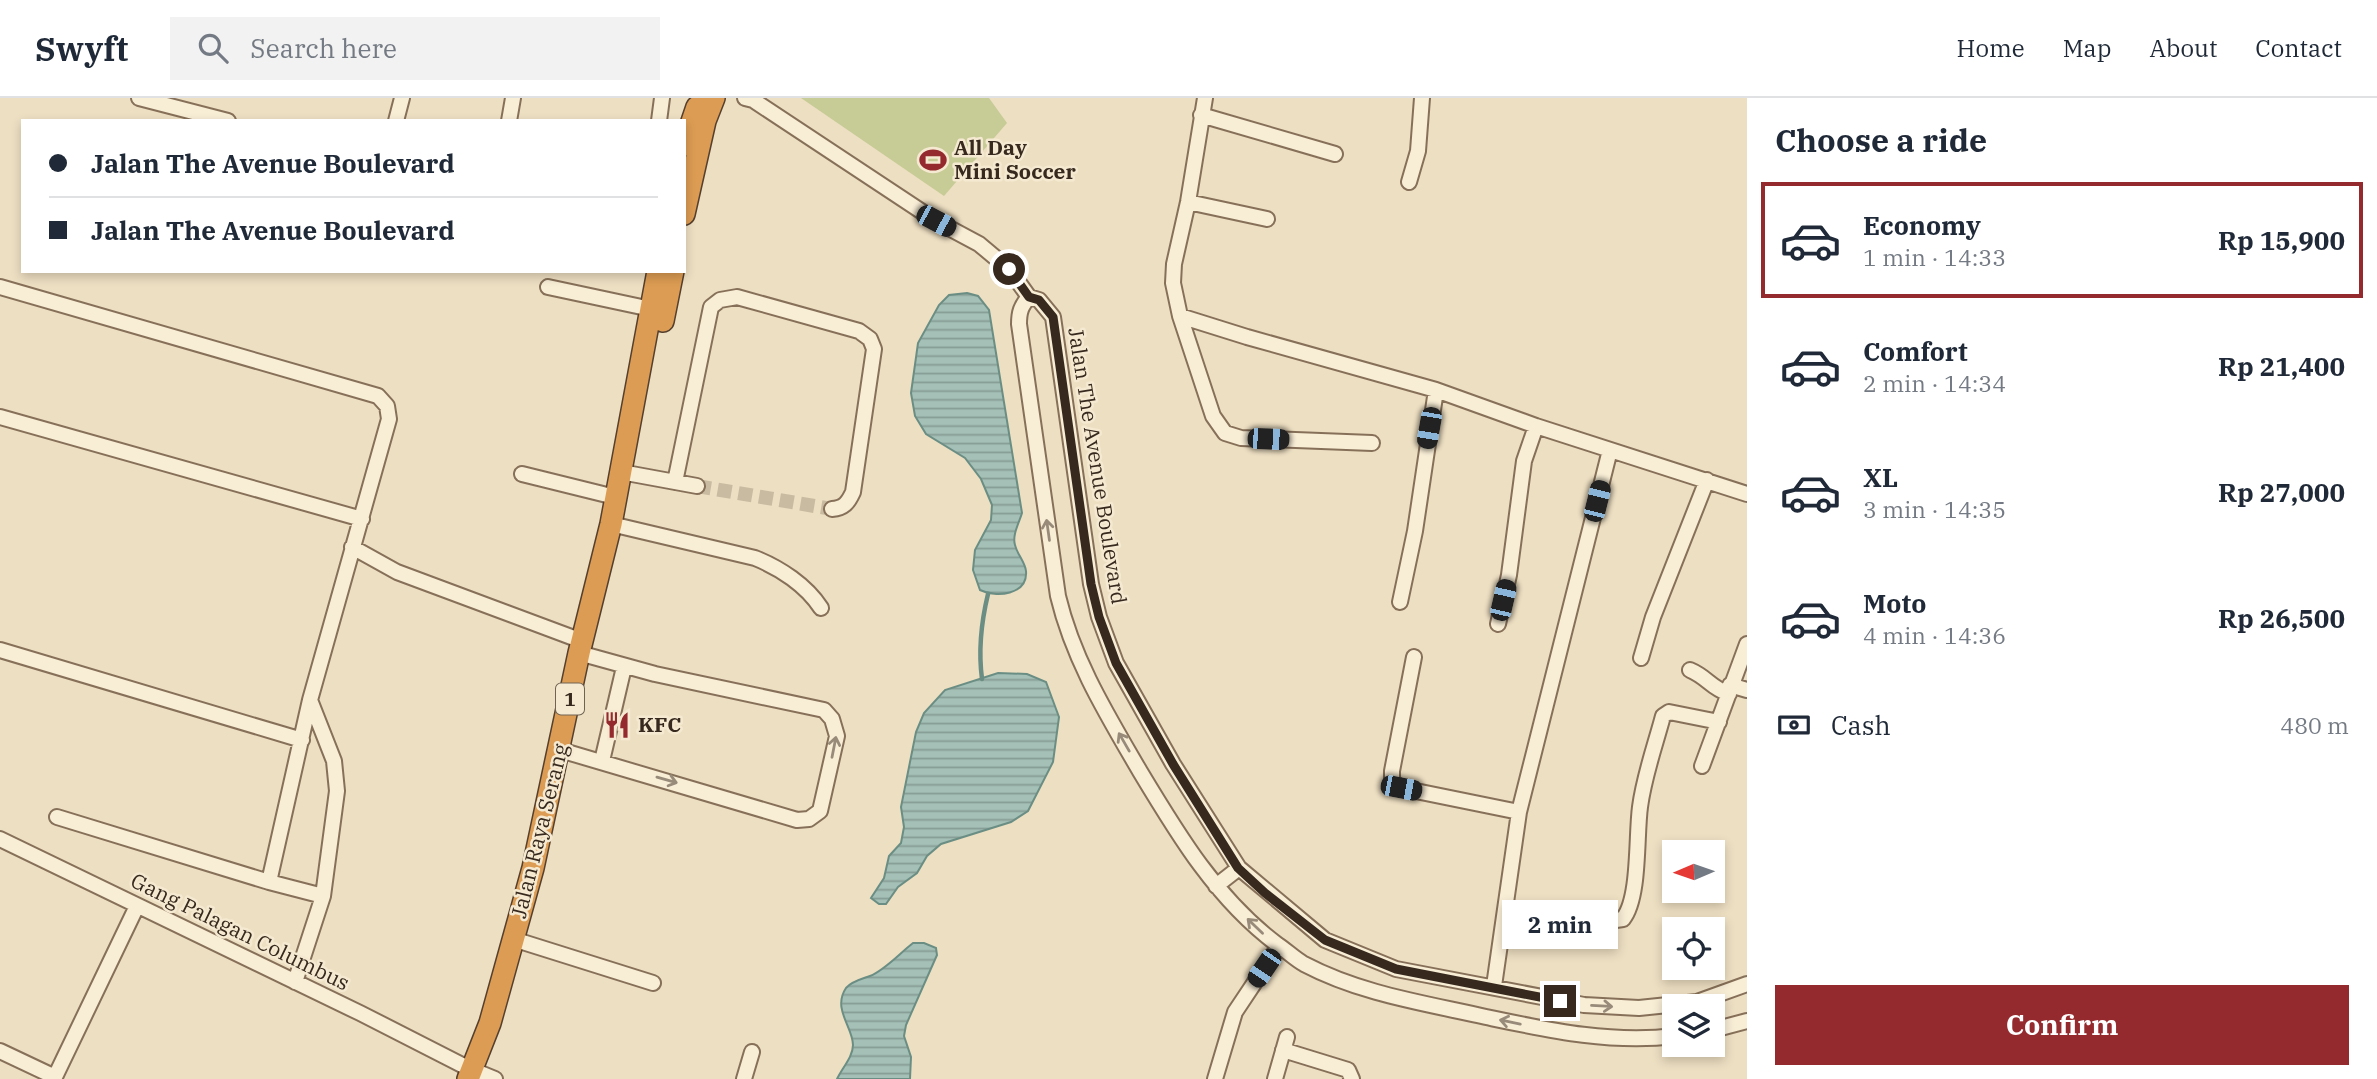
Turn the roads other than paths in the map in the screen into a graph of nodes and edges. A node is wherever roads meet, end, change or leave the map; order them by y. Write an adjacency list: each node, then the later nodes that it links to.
1 (139, 98): 11 (street)
2 (402, 98): 12 (street)
3 (513, 98): 13 (street)
4 (662, 98): 14 (street)
5 (700, 98): 15 (highway)
6 (714, 98): 19 (highway)
7 (745, 98): 25 (street, Jalan The Avenue Boulevard)
8 (1205, 98): 10 (street)
9 (1422, 98): 17 (street)
10 (1201, 115): 16 (street); 18 (street)
11 (220, 119)
12 (397, 119)
13 (509, 119)
14 (659, 119)
15 (686, 133)
16 (1335, 155)
17 (1409, 181)
18 (1188, 201): 20 (street); 27 (street)
19 (686, 205)
20 (1267, 219)
21 (657, 273): 26 (highway, Jalan Raya Serang / 1)
22 (673, 273): 33 (highway, Jalan Raya Serang / 1)
23 (0, 287): 41 (street)
24 (548, 287): 26 (street)
25 (1029, 297): 65 (street, Jalan The Avenue Boulevard); 67 (street, one-way to 25)
26 (651, 309): 33 (highway, Jalan Raya Serang / 1)
27 (1180, 316): 28 (street); 31 (street)
28 (1436, 390): 30 (street); 44 (street)
29 (0, 417): 41 (street)
30 (1536, 426): 32 (street); 46 (street)
31 (1372, 443)
32 (1610, 450): 35 (street); 62 (street)
33 (623, 464): 36 (street); 39 (highway, Jalan Raya Serang / 1)
34 (522, 474): 39 (street)
35 (1707, 480): 38 (street); 51 (street)
36 (676, 482): 37 (street); 40 (street)
37 (697, 486)
38 (1747, 494)
39 (615, 497): 42 (highway, Jalan Raya Serang / 1)
40 (832, 509)
41 (362, 519): 43 (street)
42 (611, 524): 45 (street); 48 (highway, Jalan Raya Serang / 1)
43 (352, 547): 48 (street); 56 (street)
44 (1400, 602)
45 (821, 608)
46 (1498, 624)
47 (1747, 644): 54 (street)
48 (581, 647): 52 (street); 59 (highway, Jalan Raya Serang / 1)
49 (0, 650): 58 (street)
50 (1414, 657): 62 (street)
51 (1641, 658)
52 (624, 667): 60 (street); 60 (street, one-way to 52)
53 (1690, 670): 54 (street)
54 (1730, 690): 55 (street); 57 (street)
55 (1747, 690)
56 (310, 700): 58 (street); 68 (street)
57 (1719, 722): 61 (street); 70 (street)
58 (302, 740): 66 (street)
59 (560, 750): 60 (street); 71 (highway, Jalan Raya Serang / 1)
60 (602, 761)
61 (1702, 766)
62 (1519, 812): 76 (street)
63 (57, 817): 66 (street)
64 (0, 839): 69 (street, Gang Palagan Columbus)
65 (1238, 868): 67 (street); 76 (street, Jalan The Avenue Boulevard)
66 (269, 883): 68 (street)
67 (1216, 886): 72 (street, one-way to 67)
68 (323, 896): 73 (street)
69 (137, 906): 73 (street, Gang Palagan Columbus); 83 (street)
70 (1565, 914)
71 (513, 941): 74 (street); 82 (highway, Jalan Raya Serang)
72 (1279, 946): 79 (street, one-way to 72); 86 (street)
73 (295, 982): 82 (street, Gang Palagan Columbus)
74 (653, 983)
75 (1747, 984): 76 (street, Jalan The Avenue Boulevard, one-way to 75)
76 (1494, 986)
77 (1747, 1021): 78 (street)
78 (1725, 1027)
79 (1662, 1038)
80 (0, 1051): 83 (street)
81 (752, 1052): 85 (street)
82 (464, 1073): 84 (street, Gang Palagan Columbus)
83 (55, 1078)
84 (495, 1079)
85 (744, 1079)
86 (1214, 1079)
87 (1275, 1079): 88 (street)
88 (1352, 1079)

